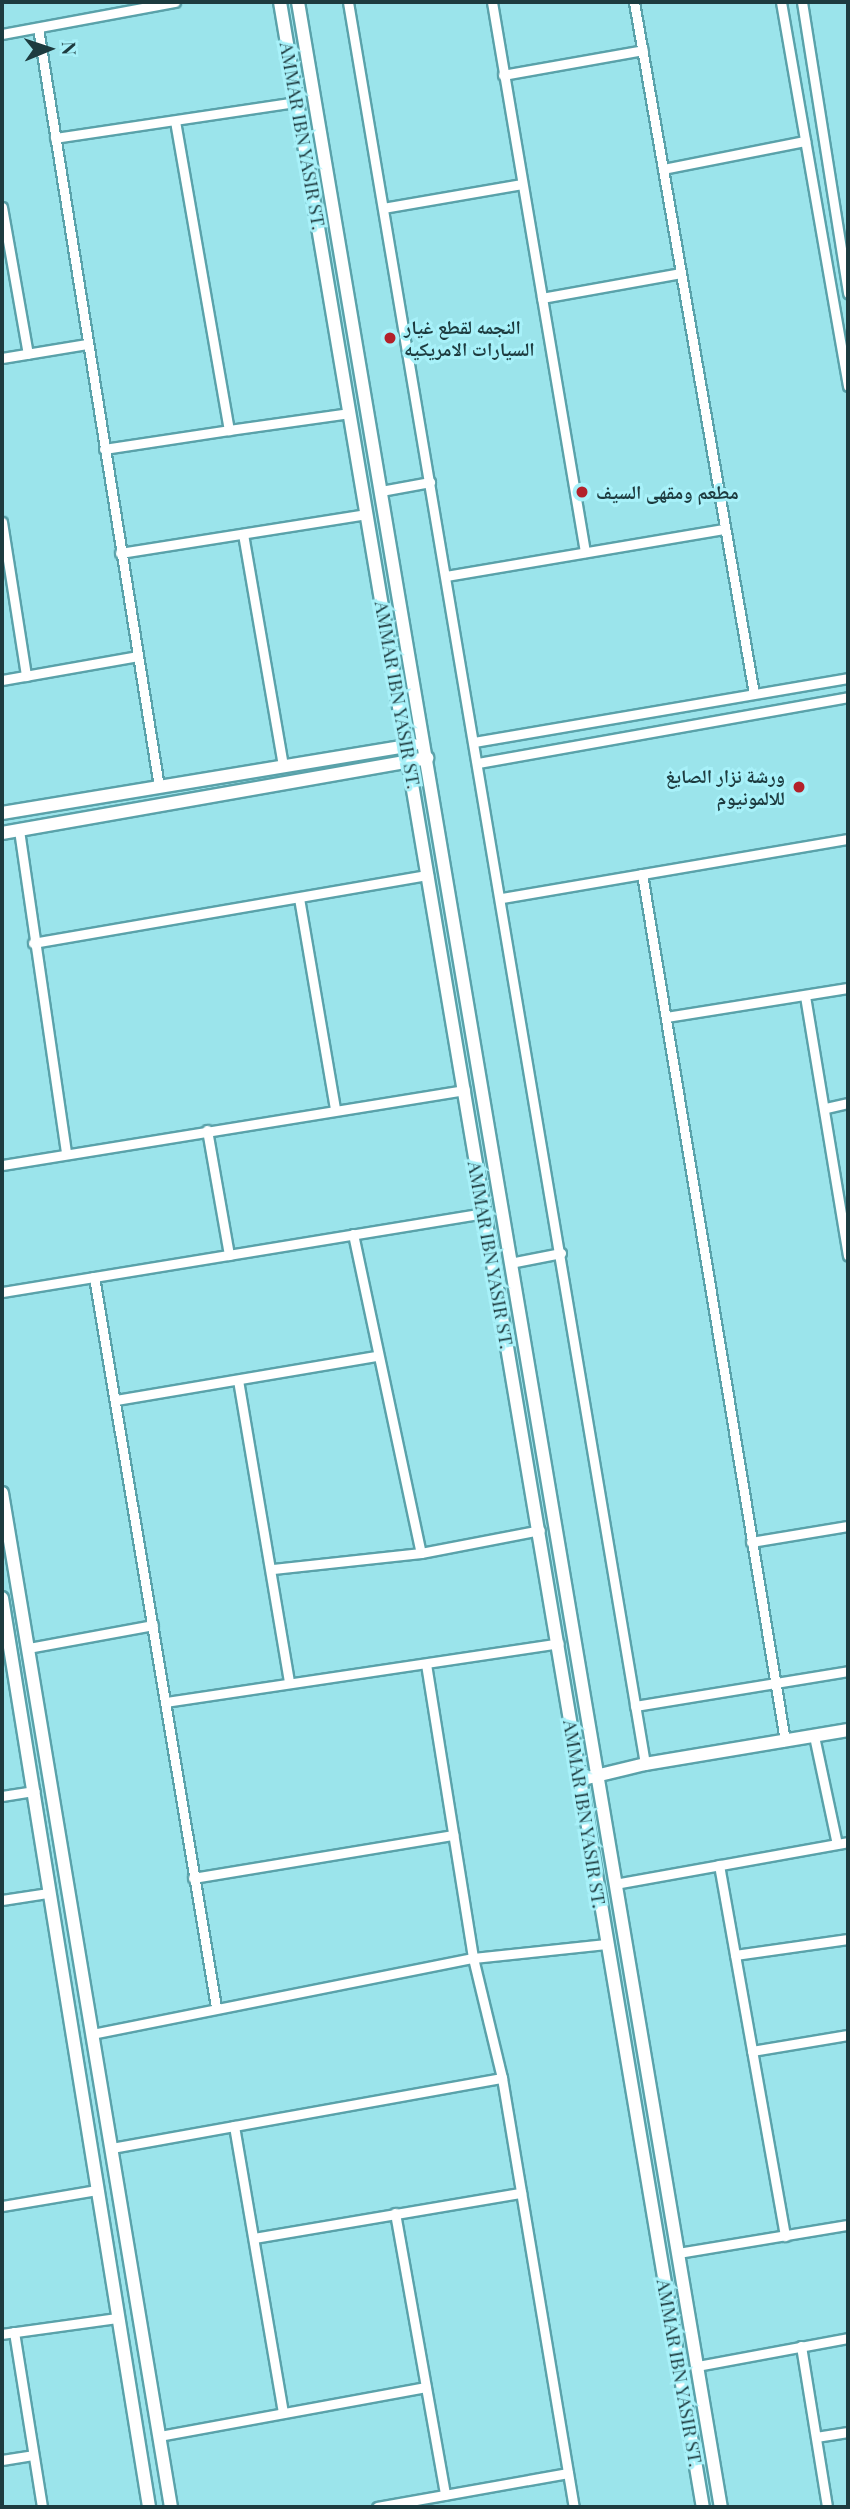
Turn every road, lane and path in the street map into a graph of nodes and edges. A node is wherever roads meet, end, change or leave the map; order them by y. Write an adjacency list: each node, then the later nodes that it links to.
1 (175, 2): 9 (street)
2 (280, 2): 13 (street, AMMAR IBN YASIR ST.)
3 (298, 2): 35 (street, AMMAR IBN YASIR ST.)
4 (348, 2): 20 (street)
5 (492, 2): 12 (street)
6 (634, 2): 11 (street)
7 (781, 2): 16 (street)
8 (802, 2): 22 (street)
9 (38, 28): 10 (street); 15 (street)
10 (2, 34)
11 (643, 50): 12 (street); 17 (street)
12 (503, 75): 18 (street)
13 (297, 103): 14 (street); 31 (street, AMMAR IBN YASIR ST.)
14 (175, 121): 15 (street); 32 (street)
15 (55, 138): 27 (street)
16 (805, 141): 17 (street); 25 (street)
17 (663, 169): 21 (street)
18 (522, 184): 20 (street); 23 (street)
19 (2, 206): 28 (street)
20 (383, 208): 34 (street)
21 (681, 273): 23 (street); 38 (street)
22 (848, 293)
23 (542, 298): 40 (street)
24 (848, 320): 25 (street)
25 (838, 322): 26 (street)
26 (845, 342): 30 (street)
27 (87, 344): 28 (street); 33 (street)
28 (28, 354): 29 (street)
29 (2, 358)
30 (848, 386)
31 (350, 413): 32 (street); 36 (street, AMMAR IBN YASIR ST.)
32 (229, 430): 33 (street)
33 (104, 449): 41 (street)
34 (430, 482): 35 (street); 43 (street)
35 (381, 491): 51 (street, AMMAR IBN YASIR ST.)
36 (367, 514): 39 (street); 52 (street, AMMAR IBN YASIR ST.)
37 (2, 522): 42 (street)
38 (725, 529): 40 (street); 48 (street)
39 (243, 534): 41 (street); 56 (street)
40 (585, 552): 43 (street)
41 (120, 553): 44 (street)
42 (5, 569): 45 (street)
43 (446, 576): 50 (street)
44 (138, 656): 45 (street); 57 (street)
45 (26, 676): 47 (street)
46 (848, 678): 48 (street)
47 (2, 680)
48 (754, 694): 50 (street)
49 (848, 697): 55 (street)
50 (474, 742): 55 (street)
51 (424, 743): 52 (street); 53 (street, AMMAR IBN YASIR ST.)
52 (407, 746): 54 (street, AMMAR IBN YASIR ST.); 56 (street)
53 (427, 758): 54 (street); 82 (street, AMMAR IBN YASIR ST.)
54 (409, 761): 59 (street); 63 (street, AMMAR IBN YASIR ST.)
55 (478, 763): 65 (street)
56 (283, 766): 57 (street)
57 (159, 787): 58 (street)
58 (2, 813)
59 (19, 830): 60 (street); 66 (street)
60 (2, 833)
61 (848, 839): 62 (street)
62 (642, 874): 65 (street); 69 (street)
63 (428, 875): 64 (street); 70 (street, AMMAR IBN YASIR ST.)
64 (299, 898): 66 (street); 73 (street)
65 (502, 898): 79 (street)
66 (33, 943): 75 (street)
67 (848, 988): 68 (street)
68 (805, 996): 69 (street); 72 (street)
69 (666, 1017): 92 (street)
70 (465, 1090): 73 (street); 77 (street, AMMAR IBN YASIR ST.)
71 (848, 1103): 72 (street)
72 (826, 1108): 81 (street)
73 (335, 1109): 74 (street)
74 (207, 1130): 75 (street); 80 (street)
75 (66, 1154): 76 (street)
76 (2, 1165)
77 (482, 1213): 78 (street); 91 (street, AMMAR IBN YASIR ST.)
78 (353, 1234): 80 (street); 85 (street)
79 (561, 1253): 82 (street); 105 (street)
80 (229, 1255): 83 (street)
81 (848, 1255)
82 (510, 1262): 110 (street, AMMAR IBN YASIR ST.)
83 (94, 1277): 84 (street); 87 (street)
84 (2, 1292)
85 (377, 1356): 86 (street); 93 (street)
86 (238, 1380): 87 (street); 95 (street)
87 (116, 1400): 97 (street)
88 (2, 1493): 90 (street)
89 (848, 1526): 92 (street)
90 (5, 1528): 94 (street)
91 (540, 1530): 93 (street); 98 (street, AMMAR IBN YASIR ST.)
92 (751, 1542): 103 (street)
93 (421, 1553): 95 (street)
94 (7, 1554): 99 (street)
95 (272, 1569): 102 (street)
96 (2, 1598): 112 (street)
97 (153, 1625): 99 (street); 104 (street)
98 (559, 1643): 100 (street); 111 (street, AMMAR IBN YASIR ST.)
99 (28, 1648): 127 (street)
100 (426, 1664): 102 (street); 114 (street)
101 (848, 1671): 103 (street)
102 (289, 1681): 104 (street)
103 (776, 1684): 105 (street); 108 (street)
104 (166, 1702): 118 (street)
105 (635, 1706): 109 (street)
106 (848, 1730): 107 (street)
107 (814, 1736): 108 (street); 116 (street)
108 (785, 1741): 109 (street)
109 (645, 1764): 110 (street)
110 (598, 1777): 111 (street); 119 (street, AMMAR IBN YASIR ST.)
111 (579, 1780): 123 (street, AMMAR IBN YASIR ST.)
112 (35, 1791): 113 (street); 120 (street)
113 (2, 1796)
114 (453, 1835): 118 (street); 125 (street)
115 (848, 1842): 116 (street)
116 (837, 1844): 117 (street)
117 (719, 1865): 119 (street); 124 (street)
118 (193, 1878): 126 (street)
119 (615, 1884): 140 (street, AMMAR IBN YASIR ST.)
120 (48, 1893): 121 (street); 133 (street)
121 (2, 1900)
122 (848, 1939): 124 (street)
123 (607, 1944): 125 (street); 161 (street, AMMAR IBN YASIR ST.)
124 (735, 1955): 129 (street)
125 (473, 1958): 126 (street); 130 (street)
126 (216, 2007): 127 (street)
127 (92, 2034): 132 (street)
128 (848, 2035): 129 (street)
129 (752, 2051): 138 (street)
130 (502, 2078): 131 (street); 134 (street)
131 (234, 2126): 132 (street); 139 (street)
132 (112, 2148): 150 (street)
133 (97, 2190): 135 (street); 141 (street)
134 (521, 2193): 136 (street); 154 (street)
135 (2, 2206)
136 (396, 2213): 139 (street); 147 (street)
137 (848, 2225): 138 (street)
138 (785, 2236): 140 (street)
139 (254, 2238): 148 (street)
140 (678, 2253): 146 (street, AMMAR IBN YASIR ST.)
141 (118, 2318): 142 (street); 157 (street)
142 (14, 2332): 143 (street); 152 (street)
143 (2, 2334)
144 (848, 2338): 145 (street)
145 (801, 2346): 146 (street); 151 (street)
146 (697, 2366): 162 (street, AMMAR IBN YASIR ST.)
147 (426, 2387): 148 (street); 155 (street)
148 (284, 2413): 150 (street)
149 (848, 2432): 151 (street)
150 (159, 2436): 158 (street)
151 (816, 2437): 163 (street)
152 (33, 2455): 153 (street); 156 (street)
153 (2, 2460)
154 (568, 2473): 155 (street); 160 (street)
155 (445, 2495): 159 (street)
156 (42, 2507)
157 (149, 2507)
158 (171, 2507)
159 (377, 2507)
160 (574, 2507)
161 (703, 2507)
162 (722, 2507)
163 (827, 2507)

